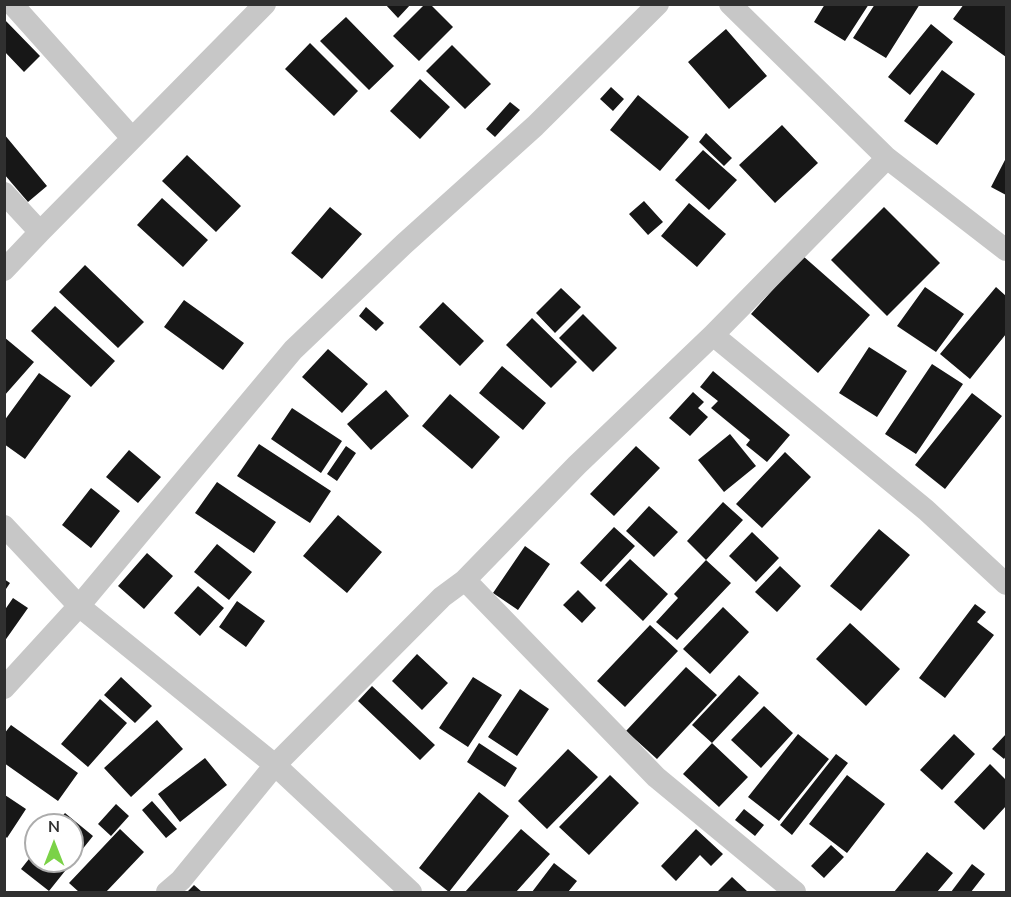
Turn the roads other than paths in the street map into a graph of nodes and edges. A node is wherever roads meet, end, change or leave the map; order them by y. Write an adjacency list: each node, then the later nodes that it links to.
1 (12, 4): 5 (street)
2 (265, 4): 5 (street)
3 (658, 4): 15 (street)
4 (730, 4): 6 (street)
5 (132, 138): 8 (street)
6 (887, 158): 9 (street); 11 (street)
7 (4, 193): 8 (street)
8 (40, 232): 10 (street)
9 (1006, 250)
10 (4, 270)
11 (713, 335): 13 (street); 14 (street)
12 (4, 526): 15 (street)
13 (465, 580): 17 (street); 20 (street)
14 (1006, 584)
15 (79, 606): 16 (street); 17 (street)
16 (4, 688)
17 (275, 765): 18 (street); 19 (street)
18 (167, 892)
19 (411, 892)
20 (795, 892)

